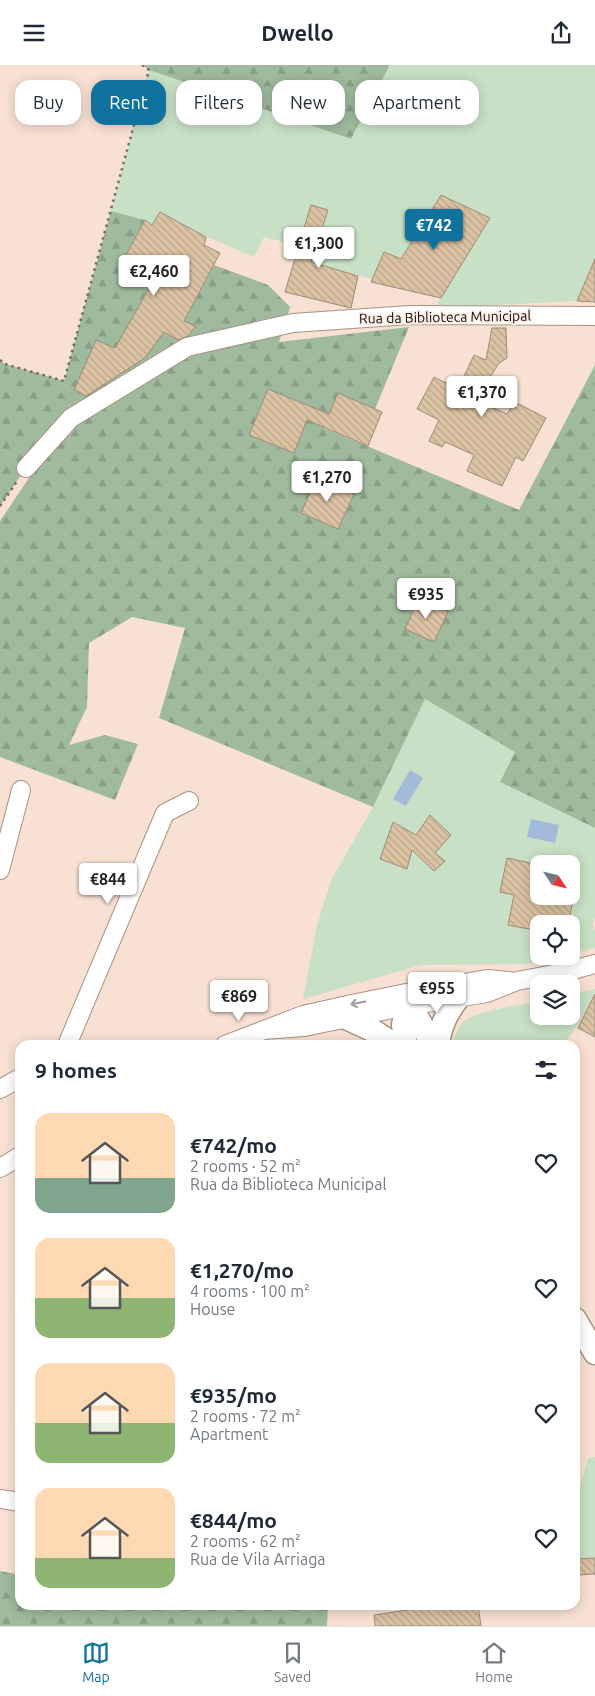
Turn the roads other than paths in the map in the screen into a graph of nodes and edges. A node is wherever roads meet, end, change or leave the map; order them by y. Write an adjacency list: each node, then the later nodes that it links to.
1 (595, 316): 2 (street, Rua da Biblioteca Municipal)
2 (26, 468)
3 (21, 790): 5 (street)
4 (189, 801): 12 (street)
5 (0, 870)
6 (595, 964): 7 (street)
7 (517, 981): 8 (street); 9 (street)
8 (458, 997): 9 (street); 17 (main road)
9 (406, 1000): 10 (street); 11 (street, one-way to 11); 15 (main road); 16 (main road)
10 (348, 1019): 11 (street); 14 (main road)
11 (264, 1030): 13 (street)
12 (69, 1040)
13 (238, 1040)
14 (387, 1040)
15 (405, 1040)
16 (430, 1040)
17 (439, 1040)
18 (15, 1081): 19 (street)
19 (0, 1089)
20 (15, 1159): 21 (street)
21 (0, 1168)
22 (580, 1328): 23 (main road)
23 (595, 1353)
24 (0, 1499): 25 (street)
25 (15, 1501)

